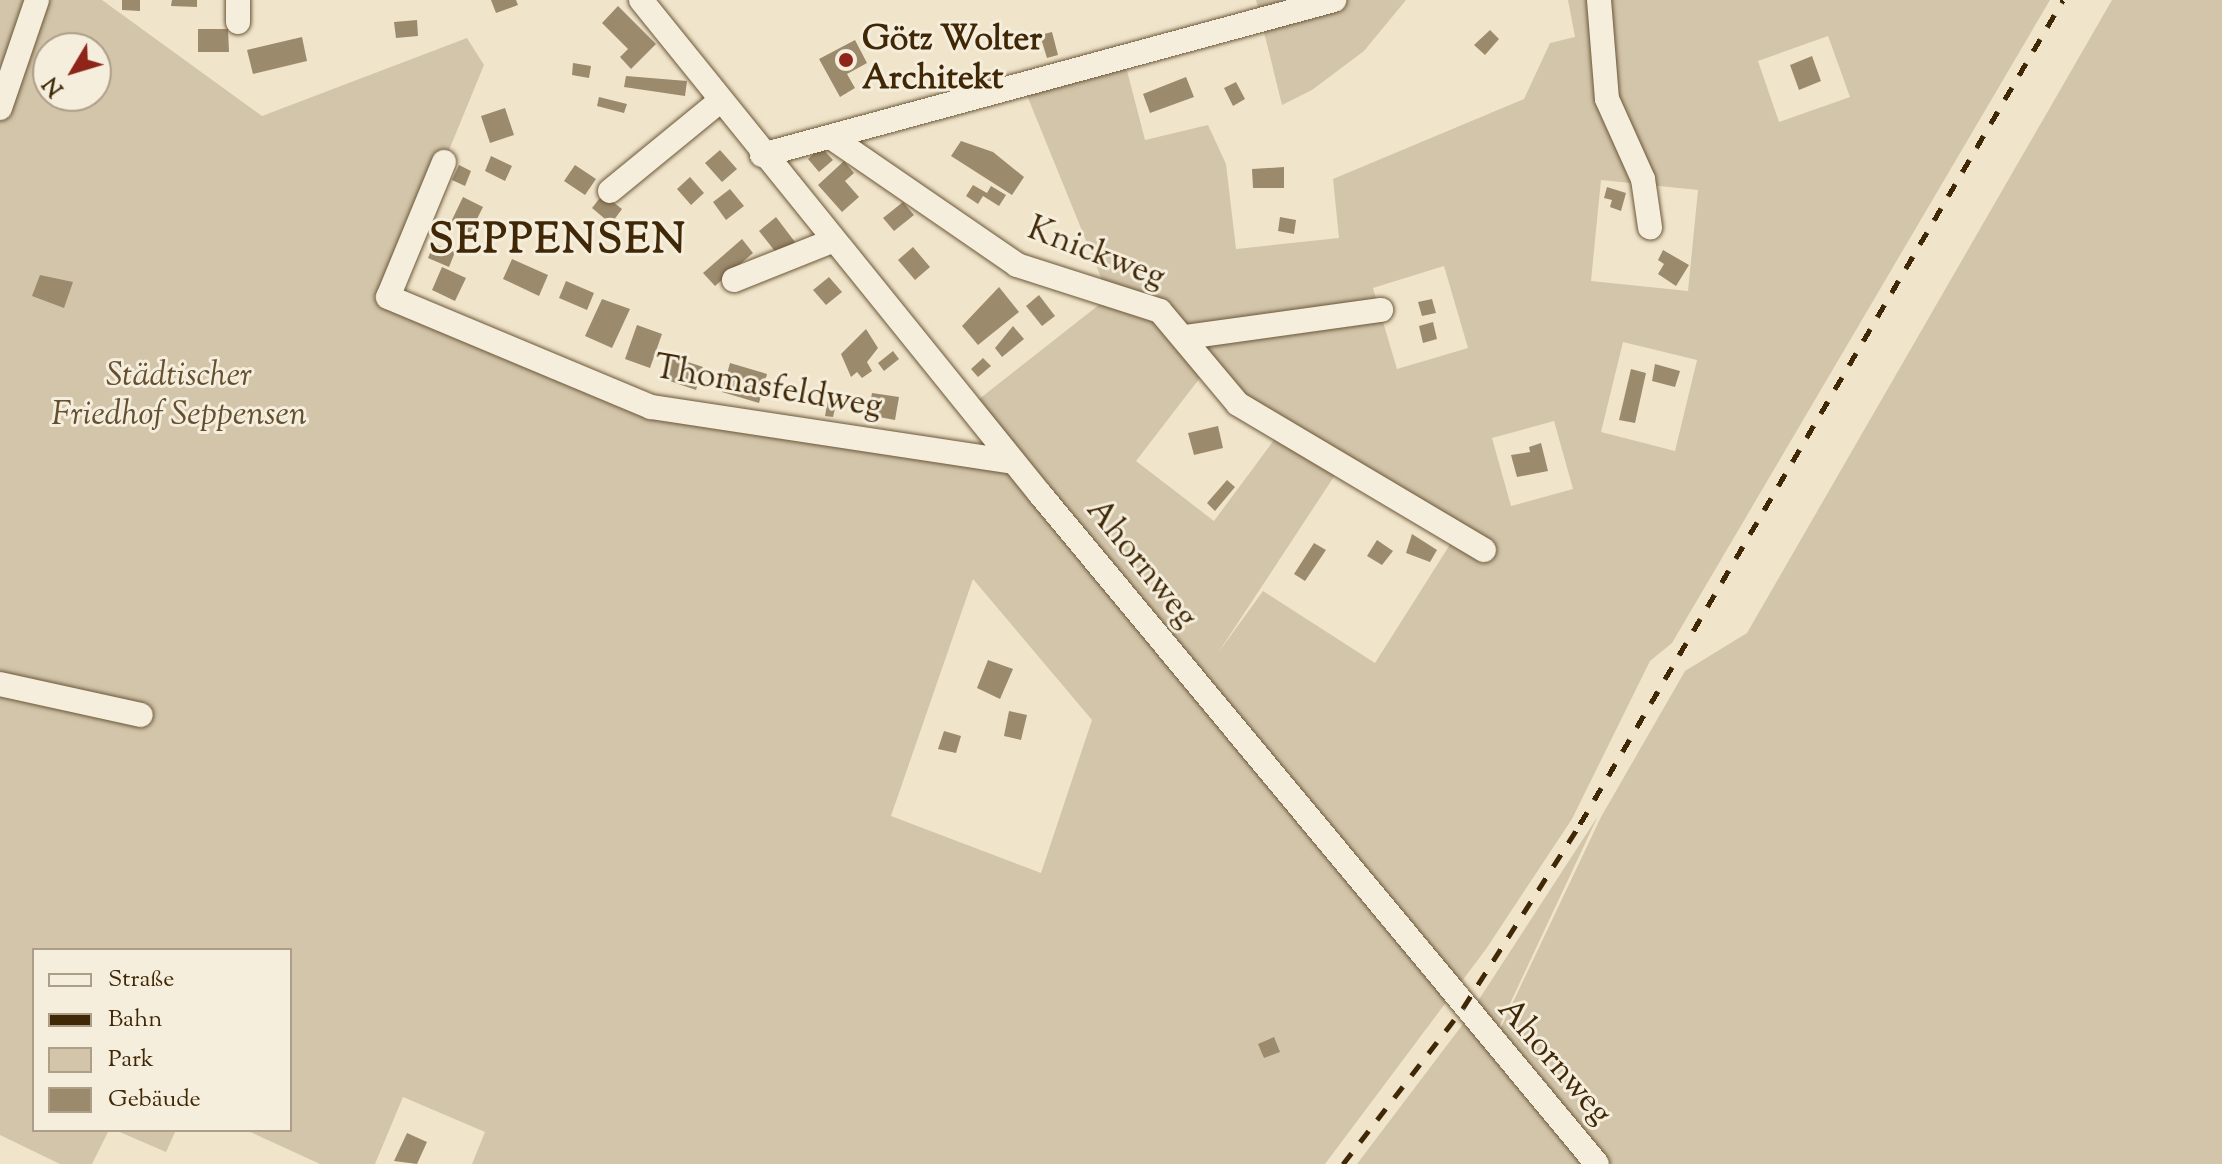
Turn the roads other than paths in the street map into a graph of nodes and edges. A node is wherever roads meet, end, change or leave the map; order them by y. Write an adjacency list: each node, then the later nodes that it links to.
1 (37, 0): 6 (street)
2 (641, 0): 5 (street, Ahornweg)
3 (1334, 0): 7 (street)
4 (1599, 0): 11 (street)
5 (720, 101): 8 (street, Ahornweg); 10 (street)
6 (0, 108)
7 (831, 137): 8 (street); 15 (street, Knickweg)
8 (762, 155): 12 (street, Ahornweg)
9 (444, 162): 16 (street, Thomasfeldweg)
10 (610, 191)
11 (1650, 227)
12 (832, 241): 13 (street); 16 (street, Ahornweg)
13 (734, 280)
14 (1381, 310): 15 (street)
15 (1186, 337): 17 (street, Knickweg)
16 (1013, 462): 20 (street, Ahornweg)
17 (1484, 550)
18 (0, 684): 19 (street)
19 (141, 715)
20 (1597, 1164)

